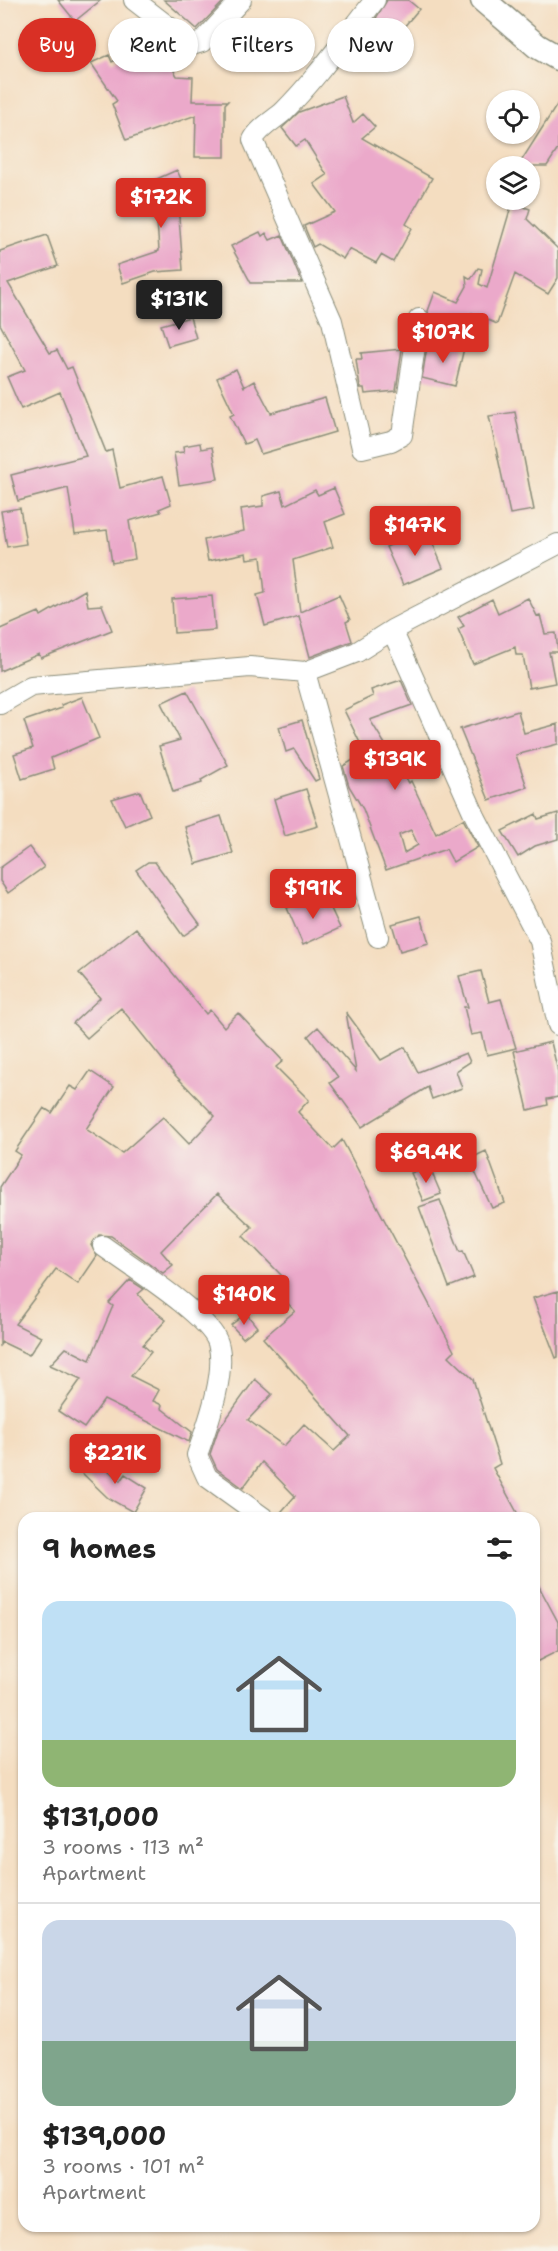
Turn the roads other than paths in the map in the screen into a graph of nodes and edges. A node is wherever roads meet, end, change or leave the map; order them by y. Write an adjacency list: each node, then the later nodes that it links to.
1 (134, 0): 2 (street)
2 (241, 0)
3 (375, 0): 6 (street)
4 (483, 0): 5 (street)
5 (558, 58)
6 (419, 319)
7 (558, 544): 8 (street)
8 (392, 630): 9 (street); 12 (street)
9 (305, 672): 10 (street); 11 (street)
10 (0, 704)
11 (378, 936)
12 (558, 1025)
13 (103, 1246): 14 (street)
14 (256, 1512)

